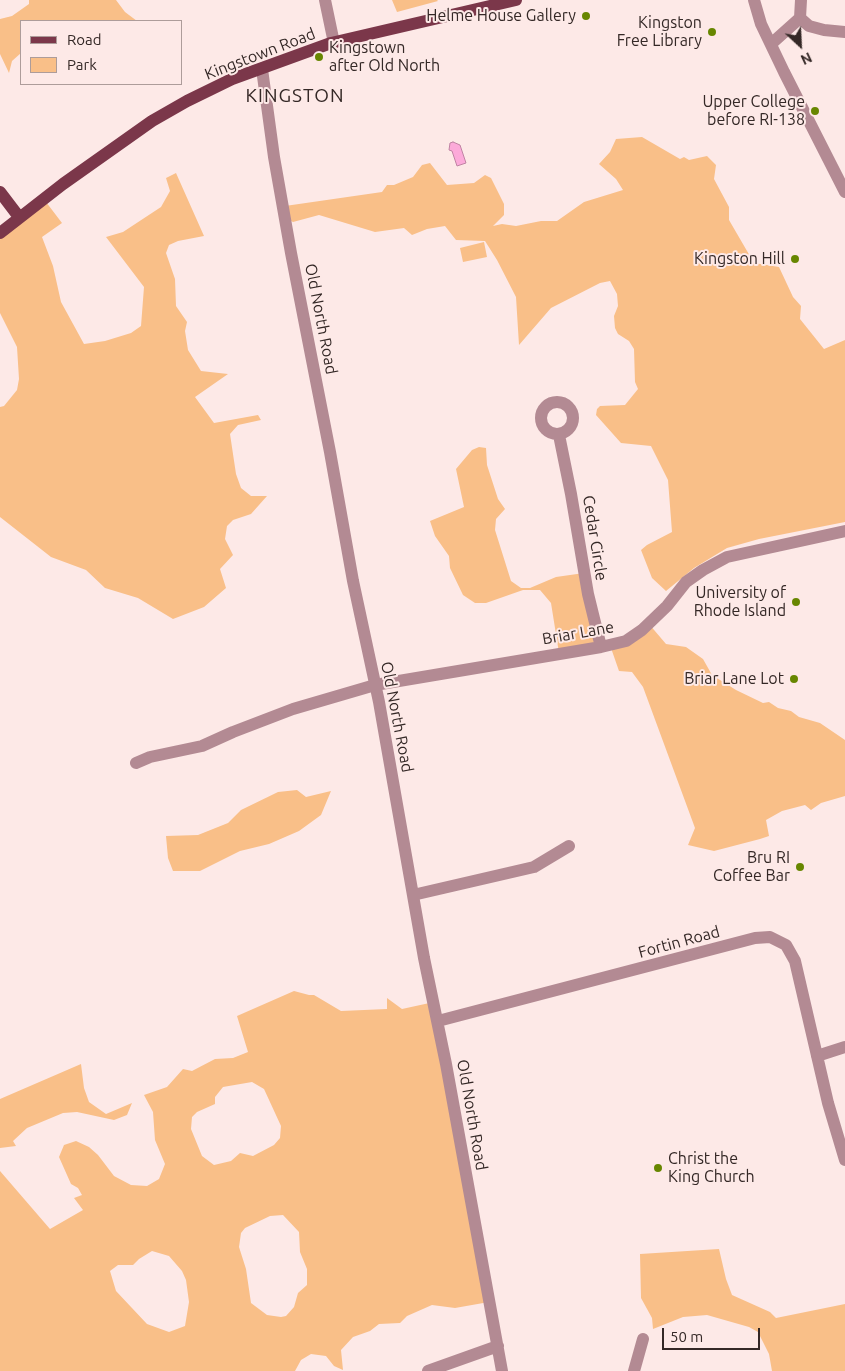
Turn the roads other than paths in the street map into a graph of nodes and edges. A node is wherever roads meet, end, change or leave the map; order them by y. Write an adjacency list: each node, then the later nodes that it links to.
1 (325, 0): 7 (street)
2 (516, 0): 7 (main road, Kingstown Road)
3 (754, 0): 8 (street)
4 (801, 0): 5 (street)
5 (800, 18): 6 (street); 8 (street)
6 (845, 32)
7 (334, 43): 9 (main road, Kingstown Road)
8 (771, 44): 11 (street)
9 (262, 69): 12 (main road, Kingstown Road); 17 (street, Old North Road)
10 (0, 192): 12 (main road)
11 (845, 192)
12 (20, 217): 13 (main road, Kingstown Road)
13 (0, 233)
14 (559, 435): 16 (street, Cedar Circle)
15 (845, 531): 16 (street, Briar Lane)
16 (601, 647): 17 (street, Briar Lane)
17 (375, 685): 18 (street, Briar Lane); 20 (street, Old North Road)
18 (136, 763)
19 (569, 846): 20 (street)
20 (413, 895): 21 (street, Old North Road)
21 (438, 1022): 23 (street, Fortin Road); 26 (street, Old North Road)
22 (845, 1047): 23 (street)
23 (817, 1056): 24 (street, Fortin Road)
24 (845, 1160)
25 (643, 1339): 29 (street)
26 (498, 1346): 27 (street); 28 (street, Old North Road)
27 (428, 1371)
28 (502, 1371)
29 (634, 1371)

